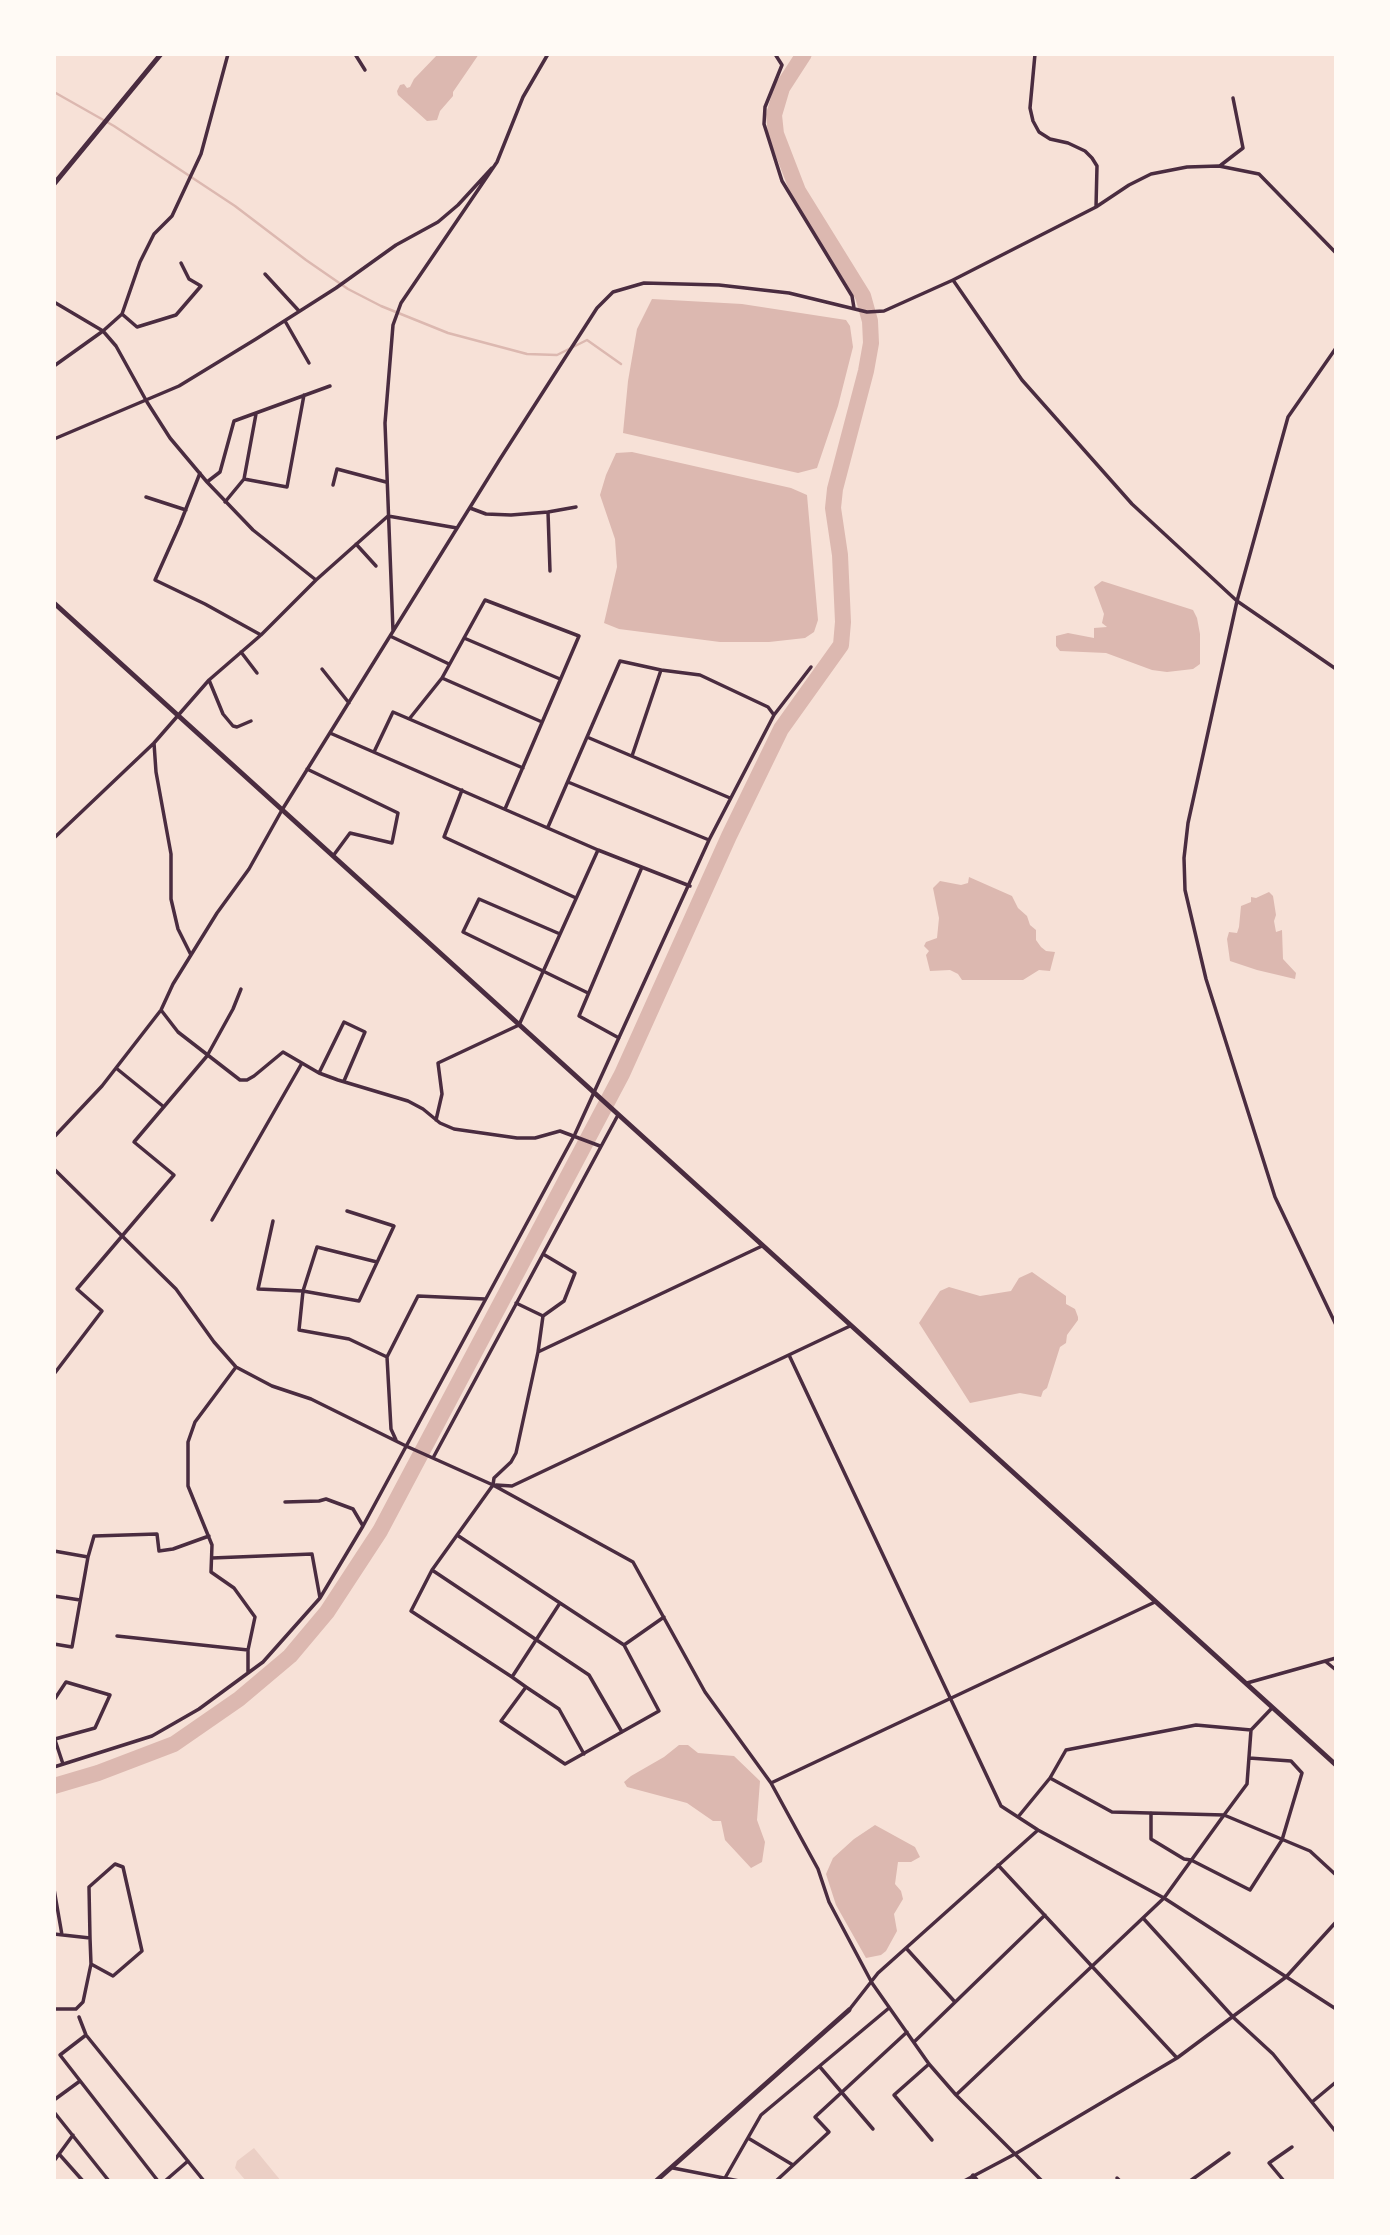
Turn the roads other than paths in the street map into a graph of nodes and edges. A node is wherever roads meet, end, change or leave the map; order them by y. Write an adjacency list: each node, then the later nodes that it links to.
1 (161, 54): 11 (street)
2 (228, 54): 20 (street)
3 (355, 54): 7 (street)
4 (548, 54): 9 (street)
5 (775, 54): 18 (street)
6 (1035, 54): 12 (street)
7 (365, 70)
8 (1233, 98): 10 (street)
9 (497, 162): 19 (street); 34 (street)
10 (1219, 166): 12 (street); 13 (street)
11 (54, 184)
12 (1096, 207): 16 (street)
13 (1336, 253)
14 (180, 263): 20 (street)
15 (265, 274): 19 (street)
16 (953, 280): 18 (street); 48 (street)
17 (54, 302): 22 (street)
18 (854, 308): 39 (street)
19 (299, 311): 21 (street)
20 (122, 314): 22 (street)
21 (285, 321): 24 (street); 28 (street)
22 (103, 331): 25 (street); 28 (street)
23 (1336, 348): 48 (street)
24 (309, 363)
25 (54, 366)
26 (330, 386): 27 (street)
27 (304, 395): 29 (street); 32 (street)
28 (147, 402): 30 (street); 31 (street)
29 (256, 414): 32 (street); 33 (street)
30 (54, 439)
31 (200, 473): 33 (street); 40 (street)
32 (244, 479): 37 (street)
33 (207, 482): 37 (street)
34 (386, 482): 35 (street); 42 (street)
35 (333, 485)
36 (146, 497): 40 (street)
37 (225, 502): 47 (street)
38 (576, 507): 41 (street)
39 (470, 508): 41 (street); 43 (street)
40 (186, 510): 51 (street)
41 (548, 512): 46 (street)
42 (388, 516): 43 (street); 44 (street); 50 (street)
43 (457, 528): 50 (street)
44 (356, 544): 45 (street); 47 (street)
45 (376, 566)
46 (550, 571)
47 (316, 580): 51 (street)
48 (1237, 601): 57 (street); 121 (street)
49 (54, 603): 64 (street)
50 (392, 634): 54 (street); 63 (street)
51 (261, 635): 53 (street)
52 (464, 638): 54 (street); 61 (street); 61 (street)
53 (241, 652): 59 (street); 62 (street)
54 (449, 664): 60 (street)
55 (811, 667): 65 (street)
56 (322, 669): 63 (street)
57 (1336, 669)
58 (661, 670): 65 (street); 70 (street); 73 (street)
59 (257, 673)
60 (442, 678): 66 (street); 68 (street)
61 (560, 679): 68 (street)
62 (209, 680): 64 (street); 67 (street)
63 (349, 703): 69 (street)
64 (178, 714): 71 (street); 80 (street)
65 (774, 715): 78 (street)
66 (410, 718): 72 (street); 74 (street)
67 (251, 721)
68 (542, 722): 74 (street)
69 (330, 733): 72 (street); 75 (street)
70 (587, 737): 73 (street); 76 (street)
71 (154, 743): 82 (street); 90 (street)
72 (374, 752): 77 (street)
73 (632, 756): 78 (street)
74 (523, 768): 79 (street)
75 (307, 769): 80 (street); 85 (street)
76 (568, 782): 81 (street); 83 (street)
77 (462, 790): 79 (street); 88 (street)
78 (731, 799): 83 (street)
79 (505, 809): 81 (street)
80 (282, 810): 85 (street); 90 (street)
81 (548, 828): 84 (street)
82 (54, 838)
83 (709, 840): 87 (street)
84 (598, 850): 86 (street); 88 (street)
85 (333, 856): 95 (street)
86 (642, 867): 87 (street); 93 (street)
87 (690, 886): 96 (street)
88 (576, 898): 89 (street)
89 (560, 934): 91 (street); 91 (street)
90 (191, 955): 94 (street)
91 (543, 971): 93 (street); 95 (street)
92 (241, 989): 97 (street)
93 (588, 993): 96 (street)
94 (161, 1010): 97 (street); 99 (street)
95 (519, 1025): 102 (street); 105 (street)
96 (620, 1038): 102 (street)
97 (207, 1056): 98 (street); 103 (street)
98 (302, 1063): 100 (street); 111 (street)
99 (116, 1068): 103 (street); 107 (street)
100 (319, 1073): 101 (street); 101 (street)
101 (344, 1082): 105 (street)
102 (594, 1094): 104 (street); 106 (street)
103 (164, 1107): 113 (street)
104 (618, 1114): 108 (street); 114 (street)
105 (436, 1120): 106 (street)
106 (575, 1134): 108 (street); 118 (street)
107 (54, 1137)
108 (600, 1146): 115 (street)
109 (54, 1169): 113 (street)
110 (346, 1211): 116 (street)
111 (212, 1220)
112 (273, 1221): 117 (street)
113 (124, 1236): 126 (street); 127 (street)
114 (762, 1246): 122 (street); 123 (street)
115 (543, 1254): 119 (street); 120 (street)
116 (377, 1262): 117 (street); 117 (street)
117 (303, 1291): 125 (street)
118 (486, 1299): 125 (street); 129 (street)
119 (516, 1303): 120 (street); 130 (street)
120 (543, 1317): 123 (street)
121 (1336, 1325)
122 (850, 1326): 124 (street); 143 (street)
123 (538, 1352): 131 (street)
124 (789, 1354): 131 (street); 158 (street)
125 (387, 1357): 128 (street)
126 (236, 1367): 128 (street); 135 (street)
127 (54, 1374)
128 (397, 1442): 129 (street)
129 (406, 1446): 130 (street); 133 (street)
130 (433, 1458): 131 (street)
131 (493, 1485): 134 (street); 145 (street)
132 (285, 1502): 133 (street)
133 (363, 1526): 141 (street)
134 (457, 1535): 139 (street); 144 (street)
135 (209, 1536): 137 (street); 138 (street)
136 (54, 1551): 137 (street)
137 (88, 1557): 142 (street)
138 (212, 1558): 141 (street); 150 (street)
139 (432, 1570): 147 (street); 155 (street)
140 (54, 1596): 142 (street)
141 (320, 1598): 154 (street)
142 (81, 1600): 148 (street)
143 (1155, 1602): 156 (street); 158 (street)
144 (560, 1603): 147 (street); 149 (street)
145 (664, 1617): 149 (street); 170 (street)
146 (117, 1636): 150 (street)
147 (536, 1640): 155 (street); 162 (street)
148 (54, 1644)
149 (624, 1645): 162 (street)
150 (248, 1650): 154 (street)
151 (1336, 1658): 152 (street)
152 (1325, 1661): 153 (street); 156 (street)
153 (1336, 1670)
154 (248, 1673): 166 (street)
155 (512, 1677): 157 (street)
156 (1245, 1683): 160 (street)
157 (526, 1686): 164 (street); 164 (street)
158 (948, 1699): 170 (street); 173 (street)
159 (54, 1700): 163 (street)
160 (1272, 1708): 161 (street); 167 (street)
161 (1251, 1730): 165 (street); 169 (street)
162 (622, 1732): 164 (street)
163 (55, 1739): 166 (street)
164 (584, 1754)
165 (1249, 1758): 172 (street); 175 (street)
166 (63, 1764): 168 (street)
167 (1336, 1765)
168 (54, 1767)
169 (1050, 1779): 171 (street); 173 (street)
170 (771, 1783): 191 (street)
171 (1151, 1813): 172 (street); 176 (street)
172 (1223, 1815): 175 (street); 176 (street)
173 (1018, 1817): 174 (street)
174 (1038, 1830): 177 (street); 180 (street)
175 (1282, 1840): 176 (street); 178 (street)
176 (1191, 1860): 180 (street)
177 (998, 1865): 181 (street); 187 (street)
178 (1336, 1875)
179 (54, 1889): 185 (street)
180 (1164, 1898): 182 (street); 190 (street)
181 (1045, 1915): 189 (street); 192 (street)
182 (1143, 1918): 189 (street); 198 (street)
183 (1336, 1922): 190 (street)
184 (54, 1934): 185 (street)
185 (62, 1935): 186 (street)
186 (90, 1938): 188 (street); 188 (street)
187 (906, 1948): 191 (street); 192 (street)
188 (91, 1964): 194 (street)
189 (1092, 1965): 202 (street); 208 (street)
190 (1286, 1977): 196 (street); 198 (street)
191 (872, 1983): 193 (street); 195 (street)
192 (955, 2002): 201 (street)
193 (889, 2007): 199 (street); 204 (street)
194 (54, 2009)
195 (849, 2010): 224 (street)
196 (1336, 2010)
197 (79, 2017): 200 (street)
198 (1234, 2018): 202 (street); 210 (street)
199 (907, 2032): 201 (street); 207 (street)
200 (86, 2035): 205 (street); 222 (street)
201 (914, 2042): 203 (street)
202 (1177, 2058): 220 (street)
203 (929, 2064): 208 (street); 216 (street)
204 (820, 2067): 207 (street); 215 (street)
205 (80, 2081): 209 (street); 229 (street)
206 (1336, 2082): 210 (street)
207 (842, 2092): 212 (street); 223 (street)
208 (956, 2095): 220 (street)
209 (54, 2100)
210 (1312, 2102): 213 (street)
211 (54, 2112): 214 (street)
212 (873, 2129)
213 (1336, 2132)
214 (73, 2135): 219 (street); 228 (street)
215 (748, 2138): 223 (street); 225 (street)
216 (932, 2140)
217 (1292, 2147): 238 (street)
218 (1229, 2153): 237 (street)
219 (59, 2154): 221 (street); 227 (street)
220 (1015, 2154): 226 (street); 236 (street)
221 (54, 2161)
222 (188, 2161): 230 (street); 231 (street)
223 (793, 2165): 234 (street)
224 (670, 2168): 225 (street); 232 (street)
225 (725, 2178): 233 (street)
226 (975, 2178): 235 (street)
227 (83, 2181)
228 (109, 2181)
229 (158, 2181)
230 (165, 2181)
231 (204, 2181)
232 (656, 2181)
233 (738, 2181)
234 (776, 2181)
235 (964, 2181)
236 (1042, 2181)
237 (1190, 2181)
238 (1284, 2181)

